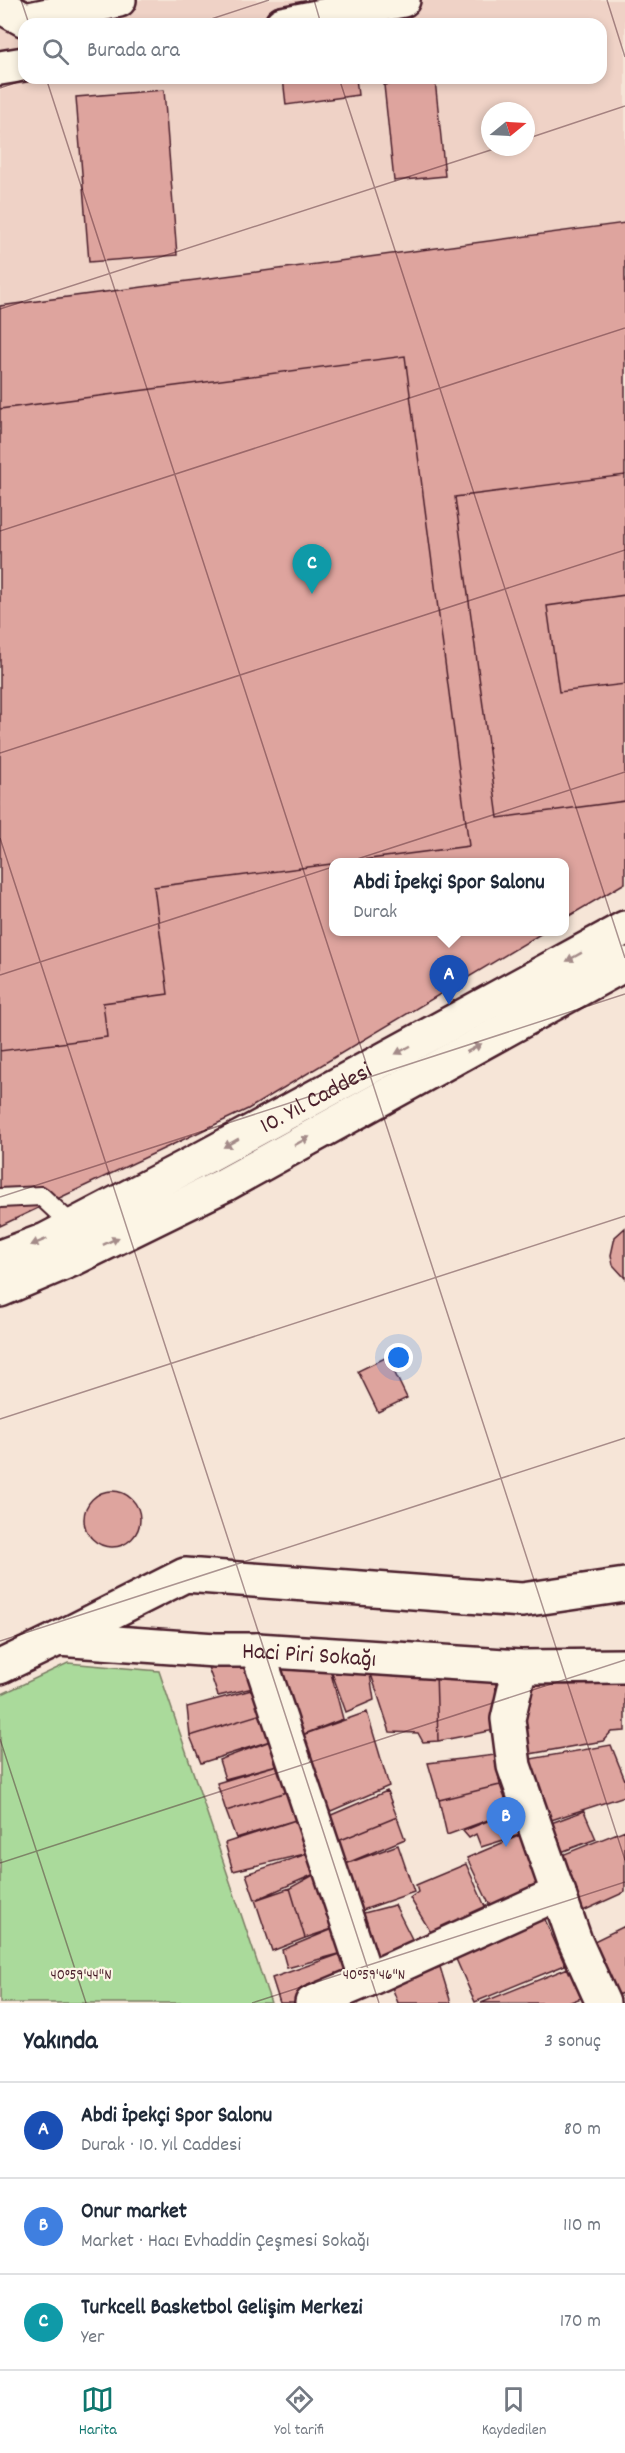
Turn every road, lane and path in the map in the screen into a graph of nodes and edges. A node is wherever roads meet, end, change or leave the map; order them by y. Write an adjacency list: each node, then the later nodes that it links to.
1 (119, 0): 5 (street)
2 (403, 0): 6 (street)
3 (0, 6): 4 (street)
4 (21, 18)
5 (34, 18)
6 (312, 18)
7 (18, 65): 8 (street)
8 (0, 68)
9 (625, 928): 12 (street, 10. Yıl Caddesi, one-way to 12)
10 (625, 964): 14 (street, 10. Yıl Caddesi, one-way to 10)
11 (0, 1198): 12 (lane)
12 (73, 1226): 13 (street, 10. Yıl Caddesi, one-way to 13)
13 (0, 1257)
14 (0, 1290)
15 (625, 1586): 16 (street)
16 (58, 1639): 17 (street, Haci Piri Sokağı); 19 (street, Haci Piri Sokağı)
17 (257, 1650): 20 (street, Haci Piri Sokağı); 22 (street)
18 (625, 1666): 20 (street, Haci Piri Sokağı)
19 (0, 1667)
20 (520, 1667): 21 (street)
21 (559, 1893): 22 (street); 24 (street)
22 (368, 1980): 23 (street)
23 (312, 2003)
24 (603, 2003)

